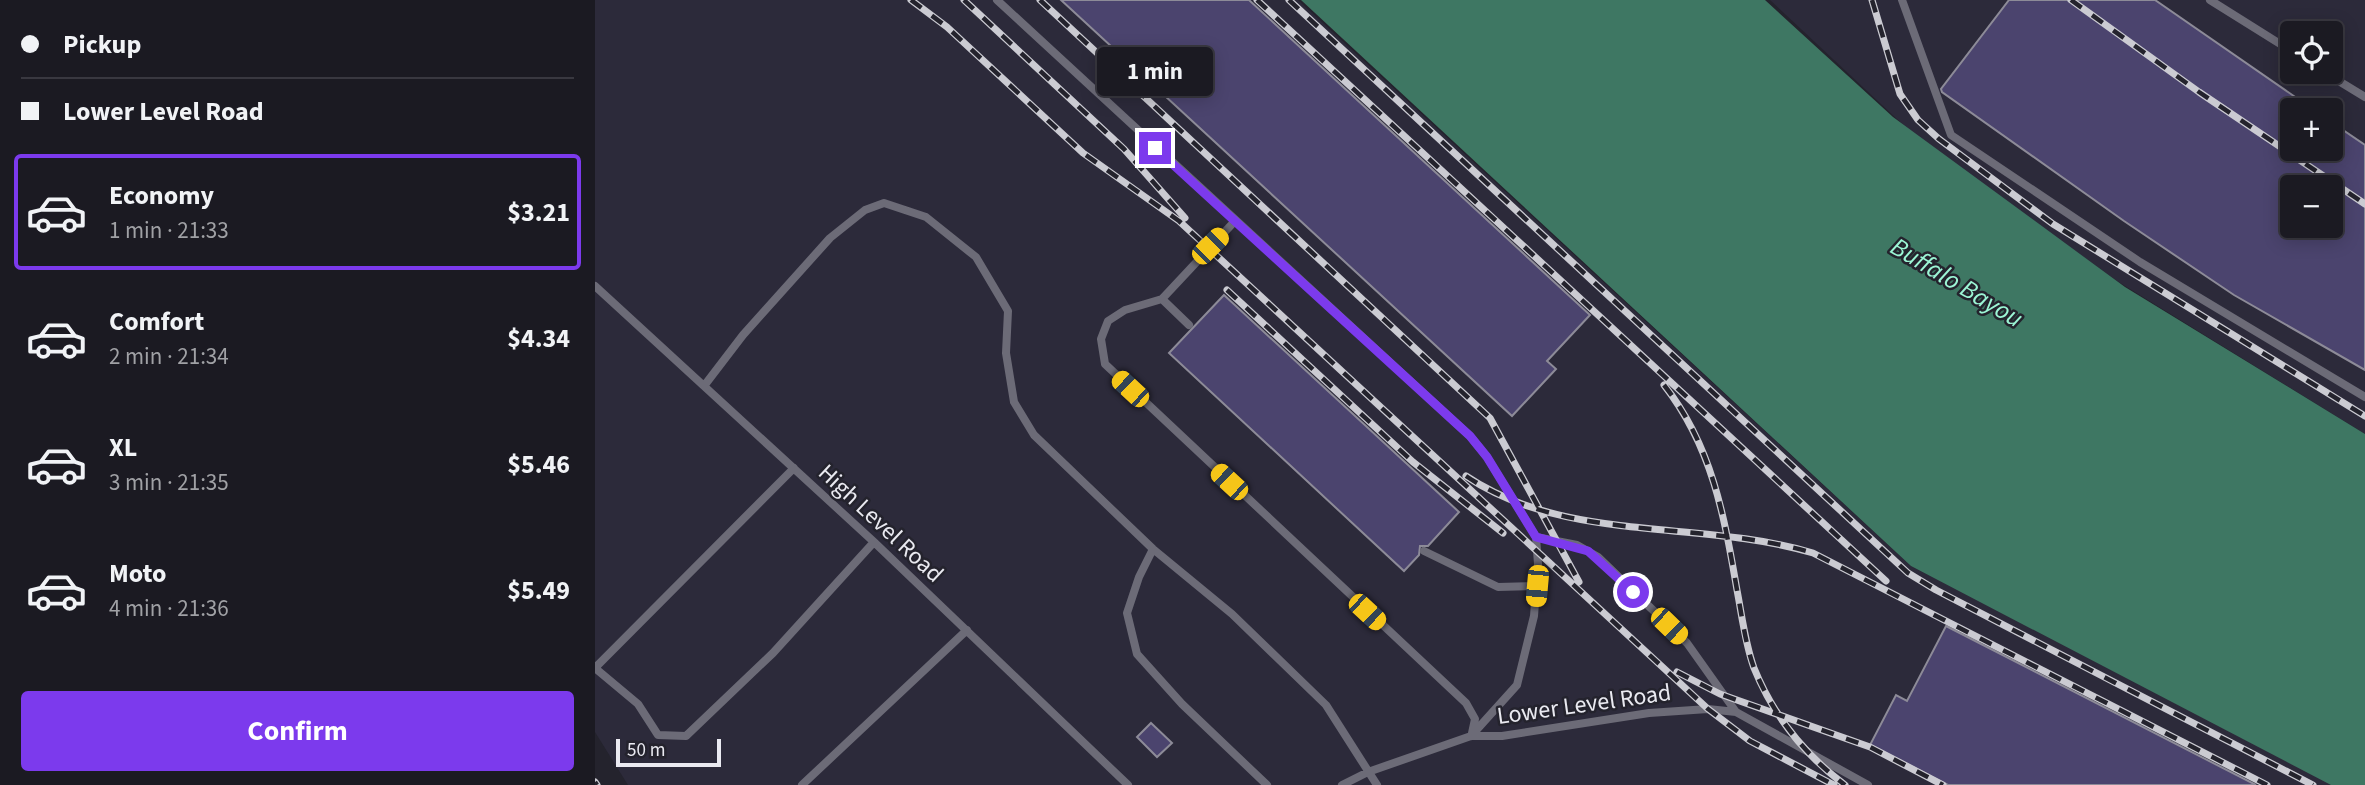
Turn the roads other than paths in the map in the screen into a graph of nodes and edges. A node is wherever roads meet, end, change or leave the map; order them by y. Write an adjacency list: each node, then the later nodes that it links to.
1 (997, 0): 7 (lane)
2 (1902, 0): 13 (lane)
3 (2210, 0): 4 (lane)
4 (2280, 44)
5 (2343, 84): 6 (lane)
6 (2365, 97)
7 (1234, 222): 10 (lane); 15 (lane)
8 (595, 286): 9 (lane, High Level Road)
9 (599, 296): 12 (lane, High Level Road)
10 (1162, 299): 11 (lane); 23 (lane)
11 (1189, 325)
12 (704, 386): 14 (lane, High Level Road); 17 (lane)
13 (2365, 397)
14 (794, 468): 16 (lane, High Level Road); 21 (lane)
15 (1536, 537): 19 (lane, Lower Level Road); 22 (lane)
16 (874, 542): 20 (lane, High Level Road); 21 (lane)
17 (1153, 549): 24 (lane); 27 (lane)
18 (1424, 551): 19 (lane)
19 (1537, 586): 23 (lane, Lower Level Road)
20 (967, 631): 25 (lane); 26 (lane, High Level Road)
21 (595, 668)
22 (1736, 712): 23 (lane, Lower Level Road); 30 (lane, Lower Level Road)
23 (1471, 736): 24 (lane)
24 (1368, 772): 28 (lane); 29 (lane)
25 (802, 785)
26 (1128, 785)
27 (1266, 785)
28 (1342, 785)
29 (1377, 785)
30 (1868, 785)

